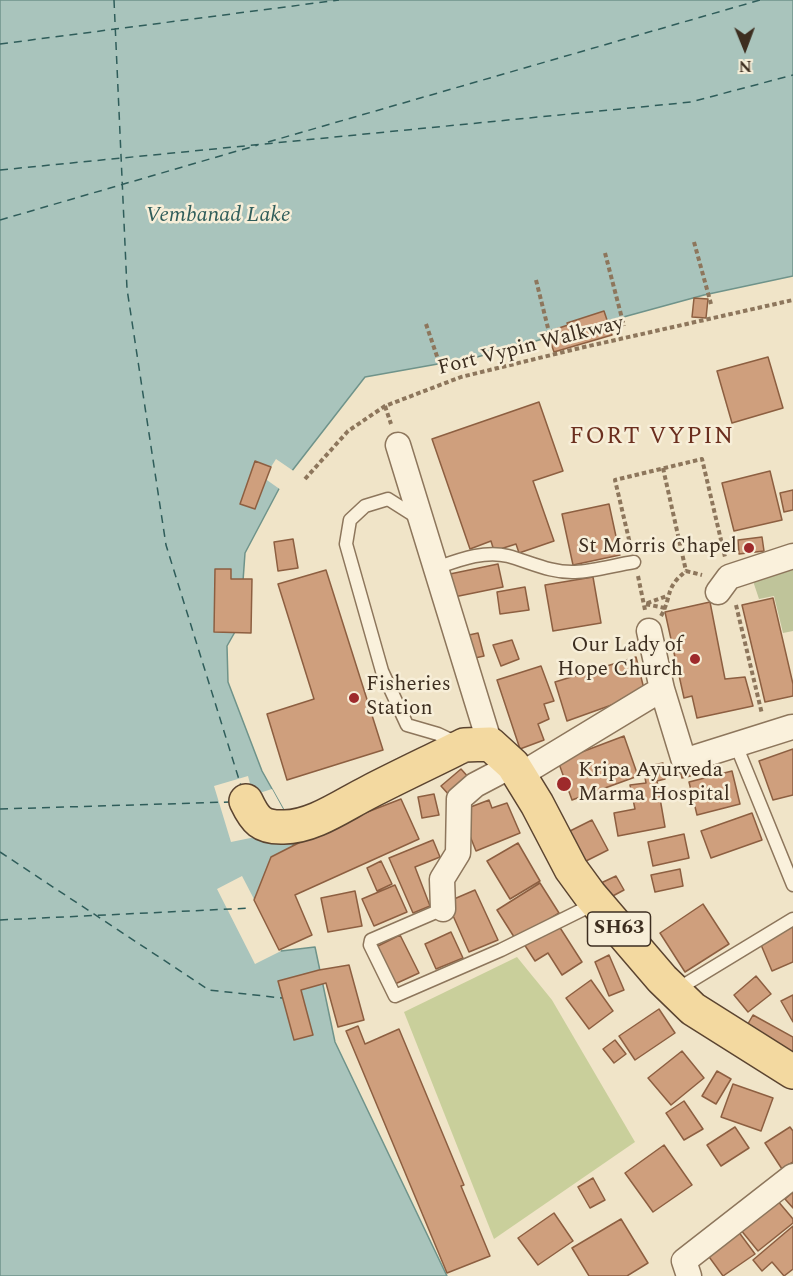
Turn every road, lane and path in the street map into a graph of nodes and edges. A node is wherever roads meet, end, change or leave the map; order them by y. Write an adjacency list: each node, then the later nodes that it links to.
1 (694, 242): 5 (path)
2 (605, 253): 7 (path)
3 (536, 280): 8 (path)
4 (793, 300): 12 (path, Fort Vypin Walkway)
5 (711, 304)
6 (426, 324): 9 (path)
7 (624, 326)
8 (552, 344)
9 (442, 370)
10 (398, 445): 13 (street)
11 (663, 468): 15 (path); 17 (path); 18 (path)
12 (305, 479)
13 (422, 520): 16 (street); 26 (lane)
14 (793, 556): 18 (street)
15 (634, 562): 16 (lane); 21 (path)
16 (436, 568): 26 (street)
17 (686, 570): 18 (path); 19 (path)
18 (728, 591): 24 (path)
19 (668, 596): 20 (path); 20 (path)
20 (665, 608): 21 (path)
21 (649, 631): 22 (street)
22 (662, 689): 25 (street); 26 (street)
23 (792, 727): 24 (street)
24 (767, 735): 25 (street)
25 (736, 745): 28 (lane)
26 (497, 758): 27 (main road); 29 (main road, SH63); 30 (street)
27 (246, 801)
28 (793, 885)
29 (597, 903): 30 (lane); 32 (main road, SH63)
30 (443, 909)
31 (793, 920): 32 (lane)
32 (675, 990): 33 (main road, SH63)
33 (793, 1072)
34 (793, 1176): 35 (street)
35 (689, 1276)

